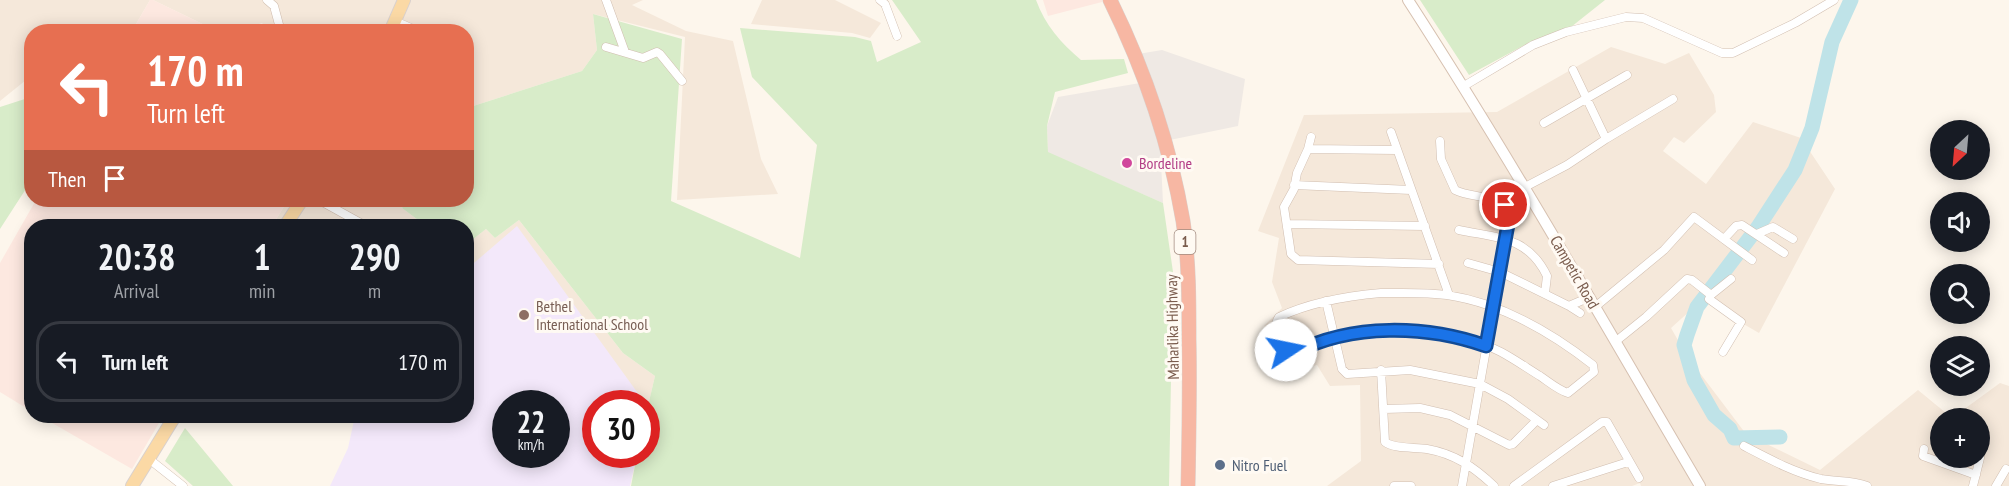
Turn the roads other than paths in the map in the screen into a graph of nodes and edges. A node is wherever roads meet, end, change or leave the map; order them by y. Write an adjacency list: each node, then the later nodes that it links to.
1 (267, 0): 8 (street)
2 (404, 0): 9 (main road)
3 (606, 0): 12 (street)
4 (880, 0): 10 (street)
5 (1110, 0): 75 (highway, Maharlika Highway / 1)
6 (1408, 0): 16 (street, Campetic Road)
7 (1833, 0): 16 (street)
8 (279, 24)
9 (394, 24)
10 (897, 36)
11 (606, 46): 12 (street)
12 (625, 52): 15 (street)
13 (1573, 70): 17 (street)
14 (1627, 75): 17 (street)
15 (682, 81)
16 (1464, 86): 27 (street, Campetic Road)
17 (1587, 98): 19 (street); 22 (street)
18 (1673, 99): 22 (street)
19 (1544, 123)
20 (1391, 132): 25 (street)
21 (1311, 137): 24 (street)
22 (1606, 139): 27 (street)
23 (1440, 141): 35 (street)
24 (1308, 149): 25 (street); 26 (street)
25 (1397, 150): 28 (street)
26 (1294, 185): 28 (street); 31 (street)
27 (1525, 188): 48 (street, Campetic Road)
28 (1411, 190): 32 (street)
29 (332, 207): 30 (street)
30 (353, 219)
31 (1287, 224): 32 (street); 41 (street)
32 (1425, 226): 41 (street)
33 (1459, 230): 35 (street)
34 (1754, 233): 36 (street); 37 (street); 38 (street)
35 (1506, 239): 42 (street); 44 (street)
36 (1724, 239): 39 (street); 48 (street)
37 (1793, 239)
38 (1784, 253)
39 (1752, 260)
40 (1468, 263): 42 (street)
41 (1438, 264): 46 (street)
42 (1500, 272): 44 (street); 50 (street)
43 (1731, 279): 45 (street)
44 (1545, 293): 49 (street)
45 (1708, 294): 53 (street); 55 (street)
46 (1449, 295): 47 (street); 50 (street)
47 (1326, 301): 52 (street); 52 (street)
48 (1593, 302): 49 (street); 53 (street, Campetic Road)
49 (1569, 306): 51 (street)
50 (1495, 308): 54 (street); 54 (street)
51 (1580, 313)
52 (1334, 338): 54 (street); 56 (street)
53 (1615, 342): 82 (street, Campetic Road)
54 (1486, 346): 57 (street)
55 (1724, 352)
56 (1380, 370): 57 (street); 58 (street)
57 (1480, 384): 59 (street); 61 (street)
58 (1384, 409): 61 (street); 66 (street)
59 (1537, 420): 61 (street); 62 (street)
60 (171, 423): 65 (main road)
61 (1473, 425): 66 (street)
62 (1544, 426)
63 (1744, 446): 83 (street)
64 (1924, 449): 70 (street)
65 (149, 459): 73 (main road); 74 (street)
66 (1466, 462): 78 (street); 79 (street)
67 (1628, 462): 71 (street); 72 (street); 81 (street)
68 (1978, 468): 70 (street)
69 (2006, 469): 85 (street)
70 (1976, 475): 84 (street)
71 (1639, 478)
72 (1526, 483): 80 (street)
73 (132, 486)
74 (183, 486)
75 (1188, 486)
76 (1394, 486): 77 (street)
77 (1411, 486)
78 (1462, 486)
79 (1494, 486)
80 (1514, 486)
81 (1553, 486)
82 (1700, 486)
83 (1867, 486)
84 (1973, 486)
85 (1996, 486)

